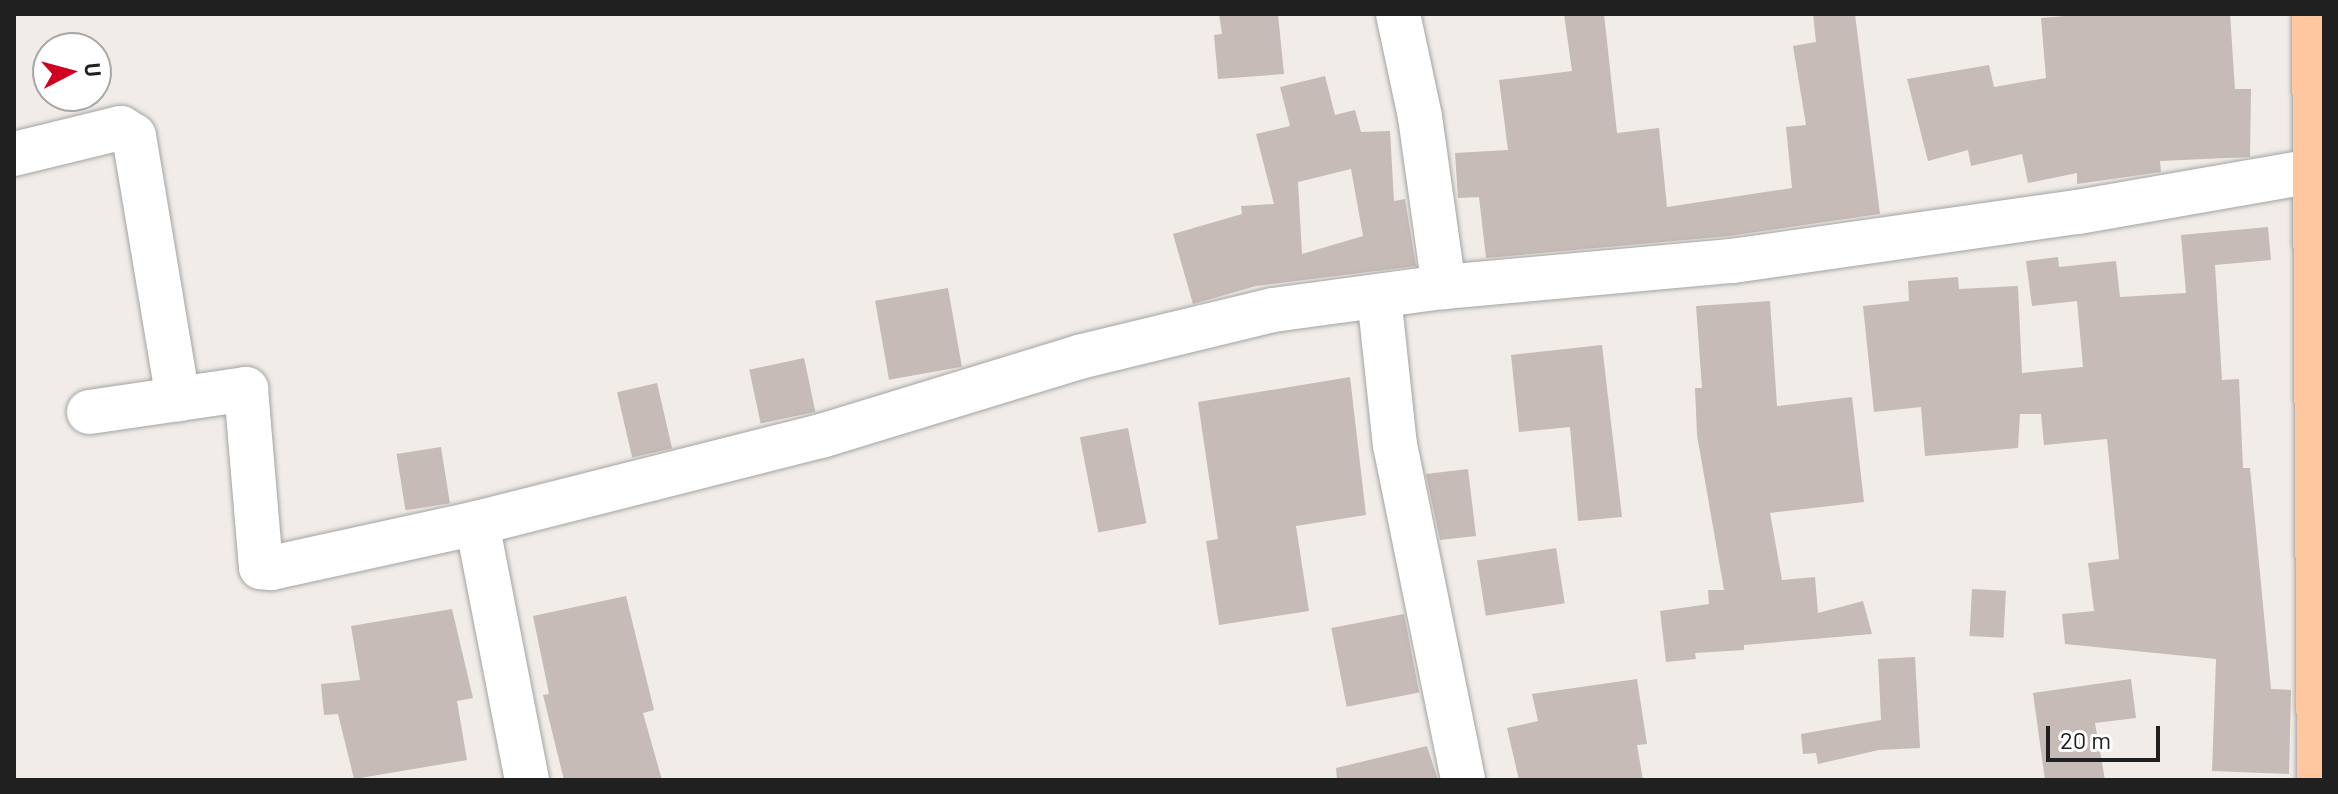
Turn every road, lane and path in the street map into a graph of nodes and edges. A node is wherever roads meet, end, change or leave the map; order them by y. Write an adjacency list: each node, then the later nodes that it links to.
1 (1398, 14): 5 (street)
2 (2314, 14): 4 (main road)
3 (14, 154): 7 (street)
4 (2320, 169): 5 (street); 10 (main road)
5 (1444, 287): 6 (street)
6 (1379, 296): 9 (street); 12 (street)
7 (178, 399): 8 (street); 9 (street)
8 (89, 412)
9 (477, 523): 11 (street)
10 (2321, 770)
11 (527, 780)
12 (1463, 780)

